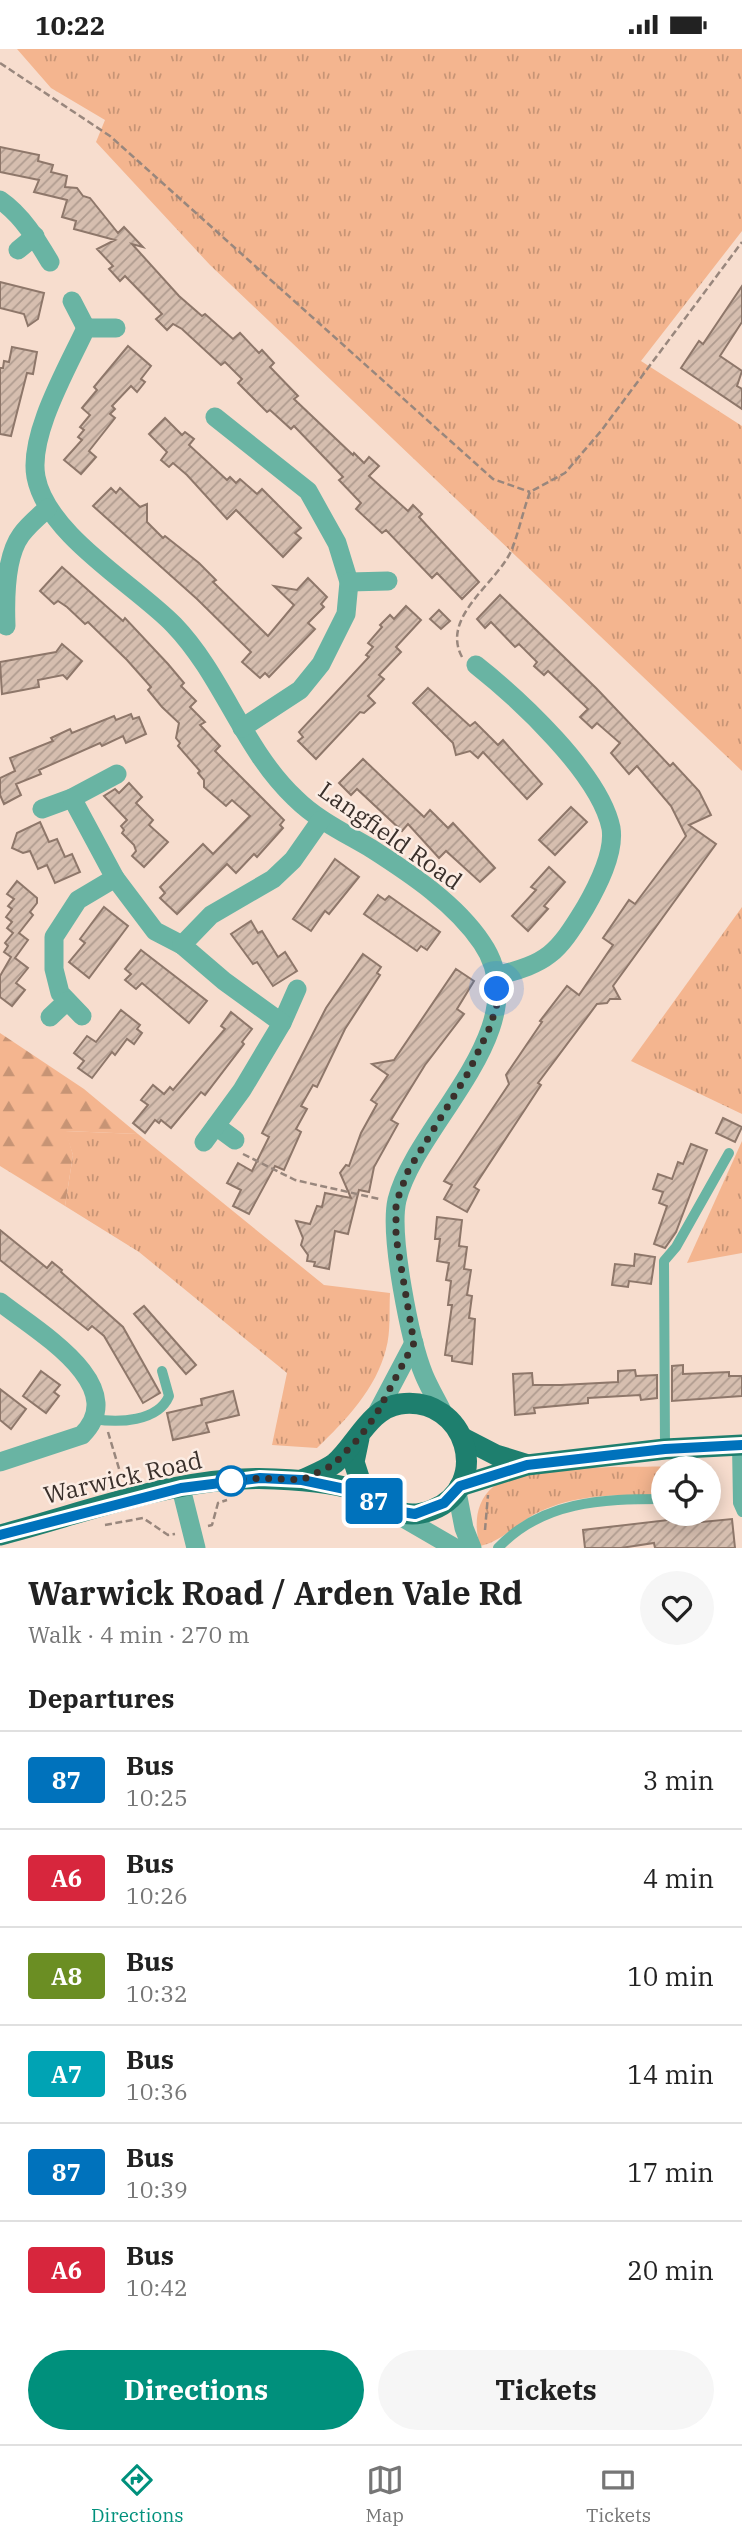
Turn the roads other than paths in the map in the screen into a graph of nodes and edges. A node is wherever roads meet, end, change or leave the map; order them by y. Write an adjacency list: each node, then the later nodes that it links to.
1 (0, 200): 2 (street)
2 (34, 236): 3 (street); 4 (street)
3 (18, 250)
4 (50, 262)
5 (72, 300): 6 (street)
6 (86, 328): 7 (street); 9 (street, Langfield Road)
7 (116, 328)
8 (215, 417): 11 (street)
9 (48, 508): 12 (street); 14 (street, Langfield Road)
10 (388, 581): 11 (street)
11 (349, 582): 14 (street)
12 (10, 626)
13 (476, 665): 21 (street)
14 (242, 728): 18 (street, Langfield Road)
15 (117, 774): 16 (street)
16 (72, 798): 17 (street); 19 (street)
17 (42, 809)
18 (321, 820): 20 (street); 21 (street, Langfield Road)
19 (115, 878): 20 (street); 23 (street)
20 (182, 945): 26 (street)
21 (496, 976): 30 (street, Langfield Road)
22 (298, 989): 26 (street)
23 (67, 1002): 24 (street); 25 (street)
24 (82, 1016)
25 (50, 1017)
26 (282, 1023): 27 (street)
27 (235, 1140)
28 (729, 1153): 38 (lane)
29 (0, 1302): 34 (street)
30 (414, 1343): 32 (street, Langfield Road); 33 (street)
31 (162, 1371): 34 (lane)
32 (442, 1411): 33 (main road); 36 (main road, Warwick Road)
33 (376, 1415): 35 (main road, Warwick Road)
34 (99, 1420): 39 (street, Warwick Road)
35 (359, 1438): 41 (main road, Warwick Road); 45 (main road)
36 (463, 1438): 40 (main road, Warwick Road); 43 (main road)
37 (740, 1445): 38 (main road, Warwick Road); 46 (lane)
38 (665, 1449): 40 (main road, Warwick Road)
39 (0, 1462)
40 (527, 1465): 43 (main road, Warwick Road)
41 (302, 1480): 42 (main road, Warwick Road); 45 (main road, Warwick Road)
42 (181, 1488): 47 (main road, Warwick Road); 48 (street)
43 (459, 1489): 45 (main road, Warwick Road); 49 (street)
44 (651, 1499): 51 (lane)
45 (371, 1505): 50 (street)
46 (742, 1512)
47 (0, 1535)
48 (194, 1539)
49 (479, 1542)
50 (455, 1548)
51 (498, 1548)

